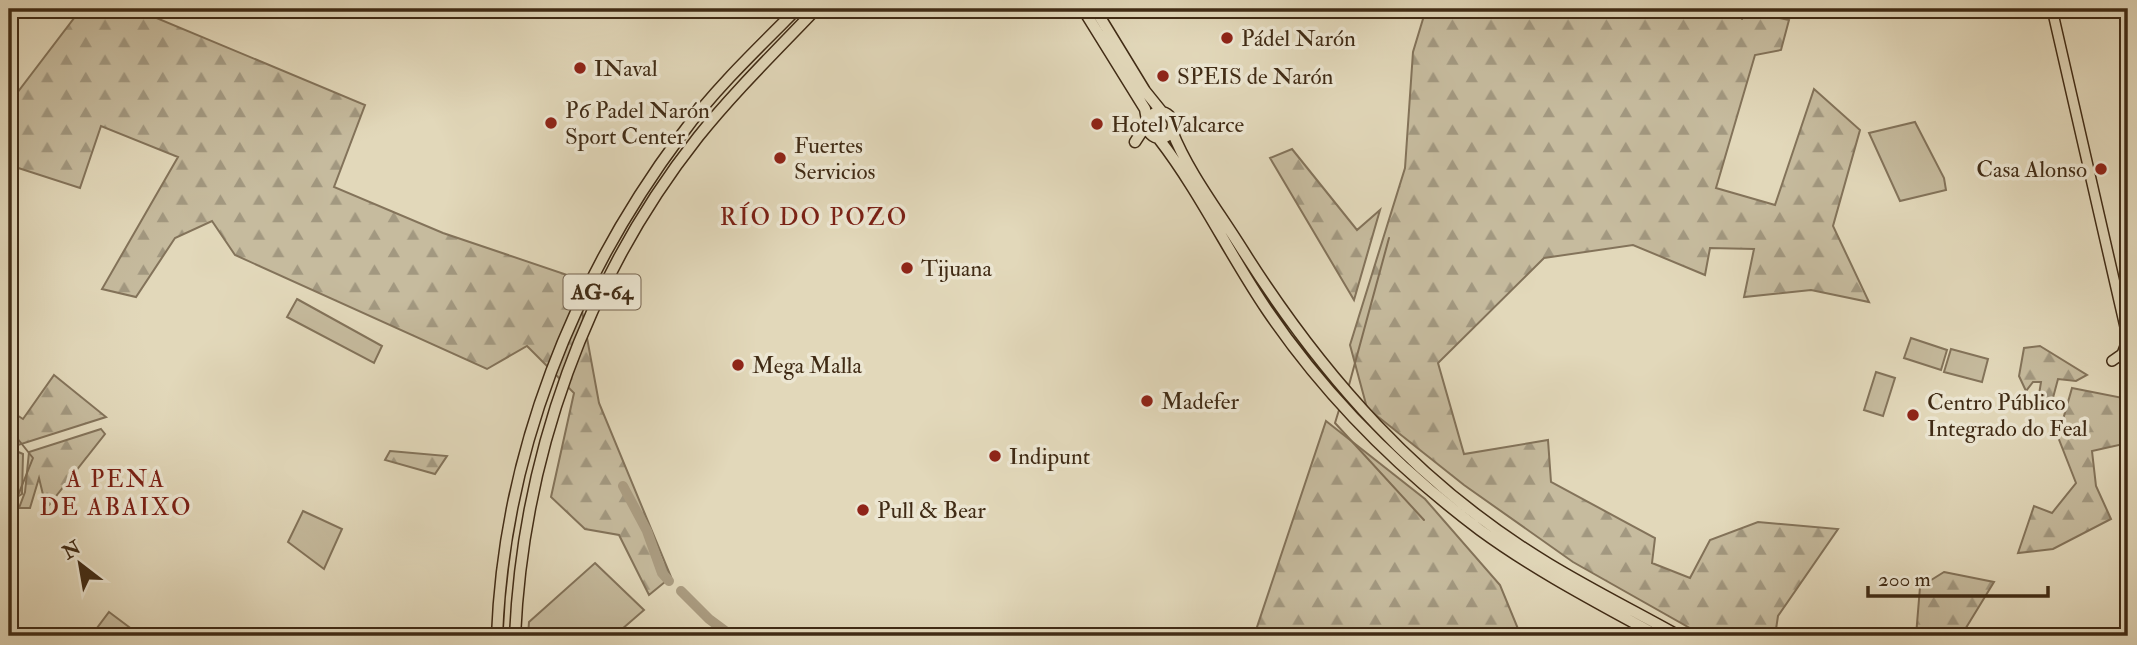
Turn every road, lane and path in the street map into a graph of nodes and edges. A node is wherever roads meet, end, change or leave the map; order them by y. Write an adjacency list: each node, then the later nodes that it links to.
1 (788, 9): 9 (highway)
2 (797, 9): 9 (highway, AG-64)
3 (816, 9): 16 (highway, AG-64)
4 (1083, 9): 8 (highway)
5 (1095, 9): 7 (highway)
6 (2052, 9): 11 (main road)
7 (1168, 120): 8 (highway); 10 (highway); 18 (highway)
8 (1147, 123): 10 (highway); 10 (highway)
9 (683, 132): 15 (highway, AG-64)
10 (1155, 137): 17 (highway)
11 (2128, 339): 13 (main road)
12 (2128, 356): 13 (main road)
13 (2112, 361): 14 (main road)
14 (2128, 364)
15 (497, 636)
16 (515, 636)
17 (1658, 636)
18 (1679, 636)

